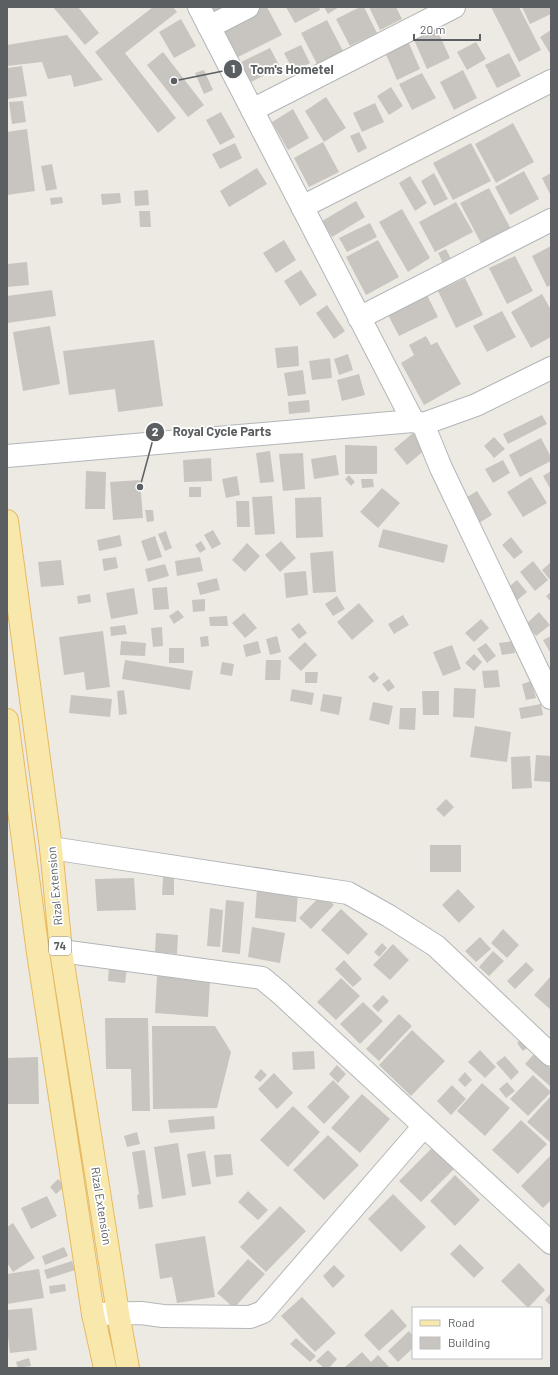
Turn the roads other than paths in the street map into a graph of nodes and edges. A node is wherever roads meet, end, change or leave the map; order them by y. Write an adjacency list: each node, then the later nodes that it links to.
1 (199, 7): 4 (street)
2 (248, 7): 4 (street)
3 (454, 7): 6 (street)
4 (209, 27): 6 (street)
5 (551, 81): 7 (street)
6 (252, 110): 7 (street)
7 (302, 207): 9 (street)
8 (551, 220): 9 (street)
9 (359, 318): 11 (street)
10 (551, 368): 11 (street)
11 (418, 423): 12 (street); 14 (street)
12 (7, 456)
13 (7, 521): 16 (main road, Rizal Extension / 74)
14 (551, 698)
15 (7, 720): 22 (main road, Rizal Extension / 74)
16 (52, 848): 17 (main road, Rizal Extension / 74); 18 (street)
17 (61, 951): 19 (street); 21 (main road, Rizal Extension / 74)
18 (551, 1055)
19 (424, 1126): 20 (street); 21 (street)
20 (551, 1243)
21 (118, 1313): 22 (street); 24 (main road, Rizal Extension / 74)
22 (93, 1314): 23 (main road, Rizal Extension / 74)
23 (105, 1368)
24 (128, 1368)

